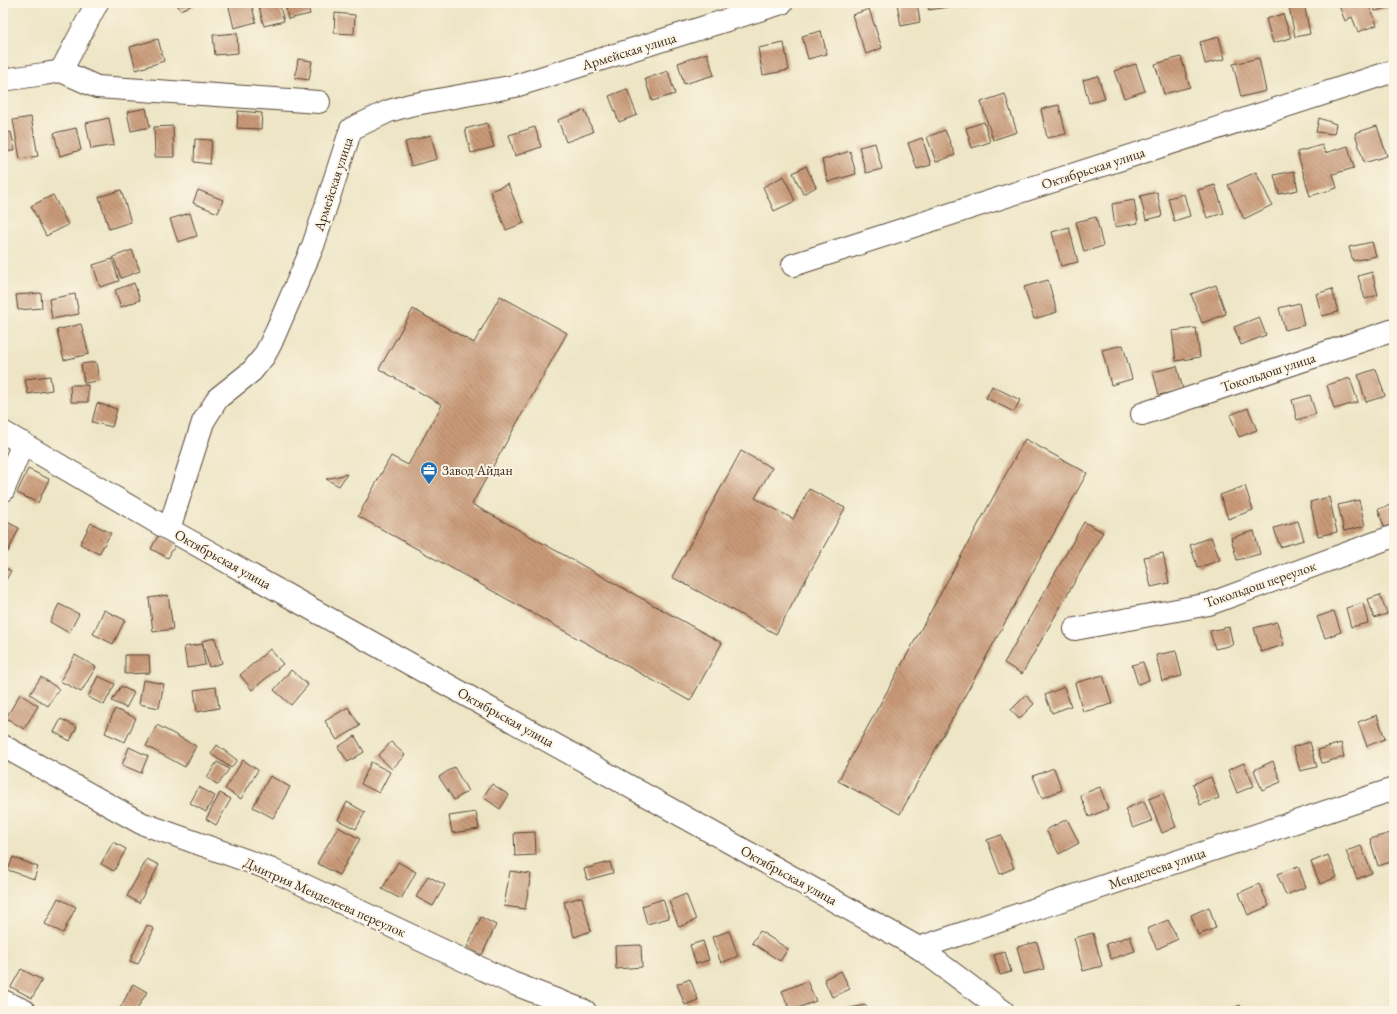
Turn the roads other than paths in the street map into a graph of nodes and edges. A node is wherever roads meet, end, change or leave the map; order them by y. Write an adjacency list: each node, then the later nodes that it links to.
1 (97, 3): 3 (street)
2 (782, 3): 13 (street, Армейская улица)
3 (61, 71): 5 (street); 6 (street)
4 (1394, 71): 7 (street, Октябрьская улица)
5 (3, 80)
6 (319, 102)
7 (793, 265)
8 (1394, 330): 9 (street, Токольдош улица)
9 (1142, 414)
10 (3, 432): 11 (street, Октябрьская улица)
11 (23, 443): 12 (street); 13 (street, Октябрьская улица)
12 (3, 491)
13 (169, 529): 18 (street, Октябрьская улица)
14 (1394, 536): 15 (street, Токольдош переулок)
15 (1075, 629)
16 (3, 746): 21 (street, Дмитрия Менделеева переулок)
17 (1394, 789): 18 (street, Менделеева улица)
18 (919, 948): 22 (street, Октябрьская улица)
19 (3, 1001): 20 (street)
20 (25, 1011)
21 (585, 1011)
22 (1003, 1011)

